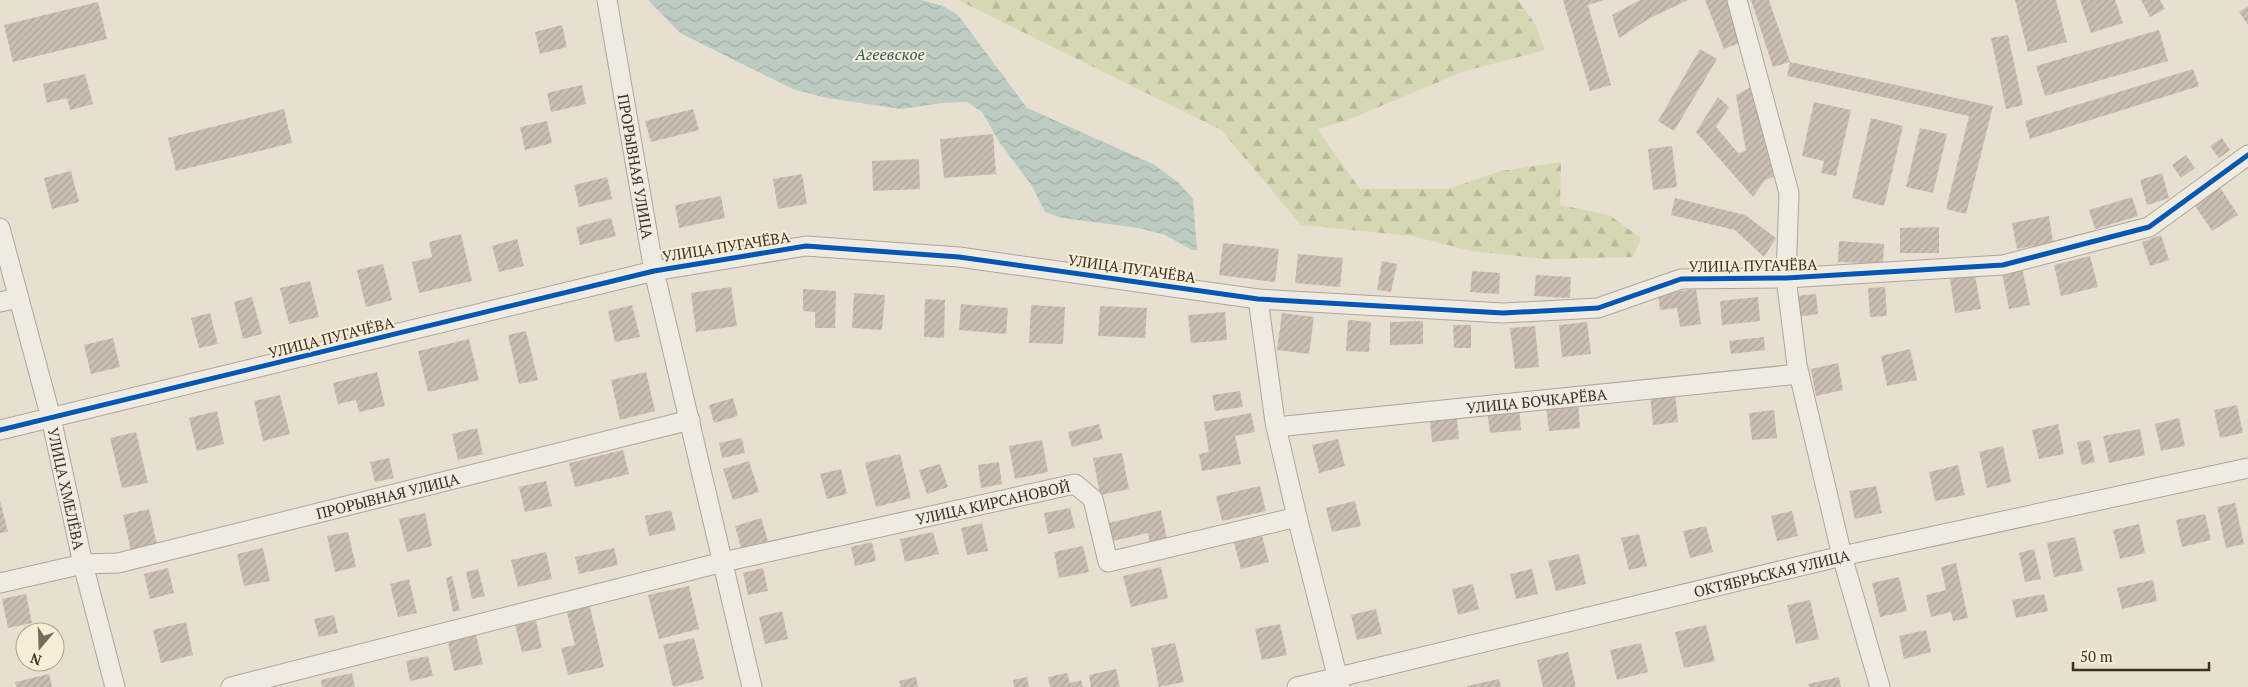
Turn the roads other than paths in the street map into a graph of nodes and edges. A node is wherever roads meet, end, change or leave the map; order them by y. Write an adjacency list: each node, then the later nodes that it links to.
1 (607, 0): 5 (street, ПРОРЫВНАЯ УЛИЦА)
2 (1737, 0): 6 (street)
3 (2248, 155): 6 (street, УЛИЦА ПУГАЧЁВА)
4 (0, 228): 7 (street, УЛИЦА ХМЕЛЁВА)
5 (654, 271): 8 (street, УЛИЦА ПУГАЧЁВА); 11 (street, УЛИЦА ПУГАЧЁВА); 12 (street, ПРОРЫВНАЯ УЛИЦА)
6 (1786, 278): 8 (street, УЛИЦА ПУГАЧЁВА); 10 (street)
7 (19, 298): 9 (street); 11 (street, УЛИЦА ХМЕЛЁВА)
8 (1258, 299): 13 (street)
9 (0, 302)
10 (1799, 374): 13 (street, УЛИЦА БОЧКАРЁВА); 17 (street)
11 (51, 418): 14 (street, УЛИЦА ПУГАЧЁВА); 19 (street, УЛИЦА ХМЕЛЁВА)
12 (690, 420): 18 (street, ПРОРЫВНАЯ УЛИЦА); 19 (street, ПРОРЫВНАЯ УЛИЦА)
13 (1276, 427): 16 (street)
14 (0, 430)
15 (2248, 468): 17 (street, ОКТЯБРЬСКАЯ УЛИЦА)
16 (1296, 517): 18 (street, УЛИЦА КИРСАНОВОЙ); 21 (street)
17 (1842, 556): 21 (street, ОКТЯБРЬСКАЯ УЛИЦА); 26 (street)
18 (723, 562): 23 (street); 24 (street, ПРОРЫВНАЯ УЛИЦА)
19 (83, 564): 20 (street, УЛИЦА ХМЕЛЁВА); 22 (street, УЛИЦА ХМЕЛЁВА)
20 (0, 583)
21 (1339, 683): 25 (street, ОКТЯБРЬСКАЯ УЛИЦА)
22 (115, 687)
23 (231, 687)
24 (752, 687)
25 (1297, 687)
26 (1880, 687)

